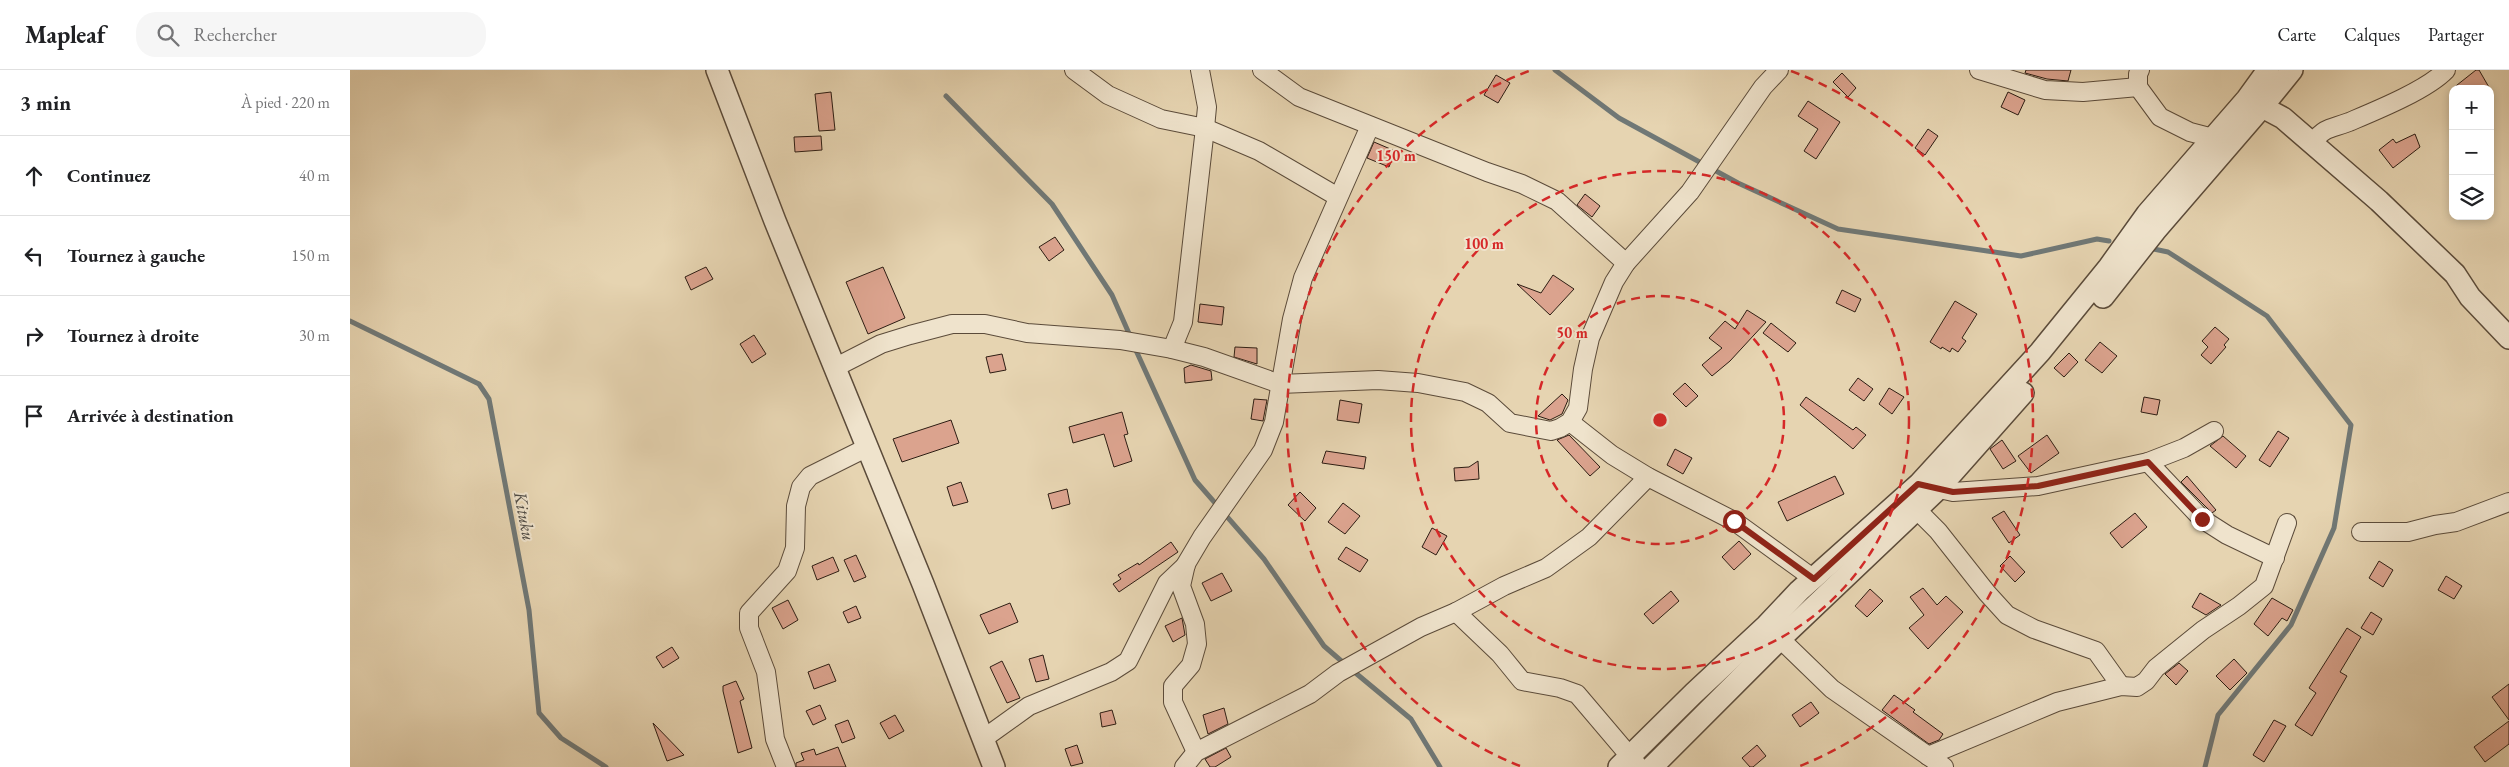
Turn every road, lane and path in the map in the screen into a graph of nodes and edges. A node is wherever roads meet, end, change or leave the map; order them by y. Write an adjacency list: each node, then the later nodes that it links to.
1 (716, 70): 20 (street)
2 (1074, 70): 13 (street)
3 (1200, 70): 13 (street)
4 (1262, 70): 12 (street)
5 (1979, 70): 10 (street)
6 (2268, 70): 11 (street)
7 (2292, 70): 11 (street)
8 (2446, 70): 15 (street)
9 (1777, 71): 17 (street)
10 (2139, 78): 14 (street)
11 (2255, 103): 14 (street); 15 (street); 27 (street)
12 (1370, 126): 16 (street); 17 (street)
13 (1205, 128): 16 (street); 19 (street)
14 (2213, 138): 27 (street)
15 (2313, 142): 18 (street)
16 (1338, 197): 21 (street)
17 (1626, 263): 22 (street)
18 (2509, 338)
19 (1172, 349): 20 (street); 21 (street)
20 (836, 367): 24 (street)
21 (1280, 384): 22 (street); 32 (street)
22 (1570, 422): 26 (street)
23 (2214, 431): 25 (street)
24 (868, 447): 37 (street); 41 (street)
25 (2148, 462): 27 (street); 31 (street)
26 (1648, 477): 33 (street); 34 (street)
27 (1919, 495): 33 (street); 35 (street); 36 (street)
28 (2509, 502): 30 (street)
29 (2287, 523): 31 (street)
30 (2361, 532)
31 (2275, 558): 36 (street)
32 (1186, 564): 37 (street); 38 (street)
33 (1814, 579): 35 (street)
34 (1456, 612): 38 (street); 40 (street)
35 (1773, 632): 39 (street); 40 (street); 44 (street)
36 (2121, 686): 39 (street)
37 (983, 739): 42 (street)
38 (1196, 752): 43 (street)
39 (1928, 756): 45 (street)
40 (1629, 763)
41 (786, 767)
42 (994, 767)
43 (1184, 767)
44 (1652, 767)
45 (1944, 767)

